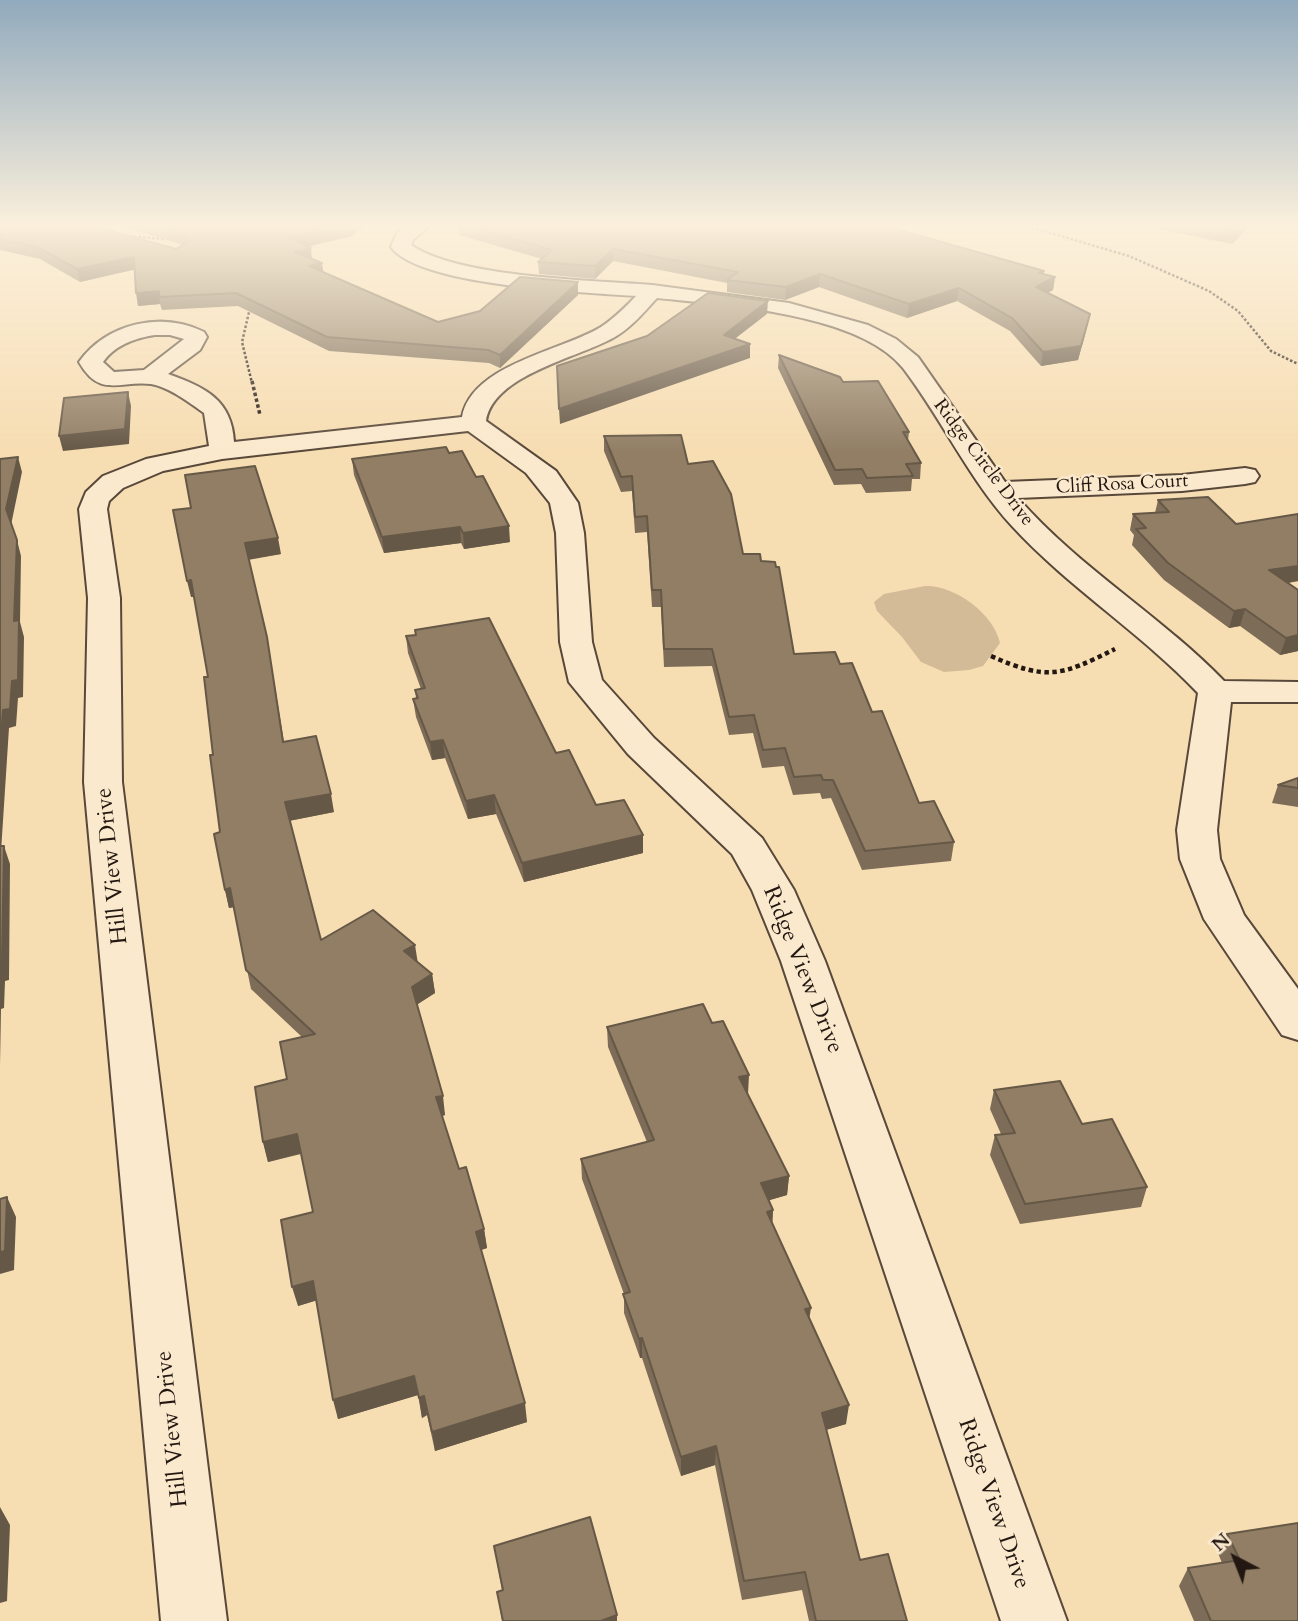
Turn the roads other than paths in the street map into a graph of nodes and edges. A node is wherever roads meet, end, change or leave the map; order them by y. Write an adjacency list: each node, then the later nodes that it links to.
1 (642, 301): 4 (street)
2 (730, 301): 7 (street, Ridge Circle Drive)
3 (152, 376): 5 (street)
4 (473, 423): 5 (street, Hill View Drive); 12 (street, Ridge View Drive)
5 (240, 449): 11 (street, Hill View Drive)
6 (1245, 476): 7 (street, Cliff Rosa Court)
7 (999, 491): 8 (street, Ridge Circle Drive)
8 (1215, 691): 9 (street); 10 (street)
9 (1298, 692)
10 (1298, 1023)
11 (194, 1621)
12 (1034, 1621)

